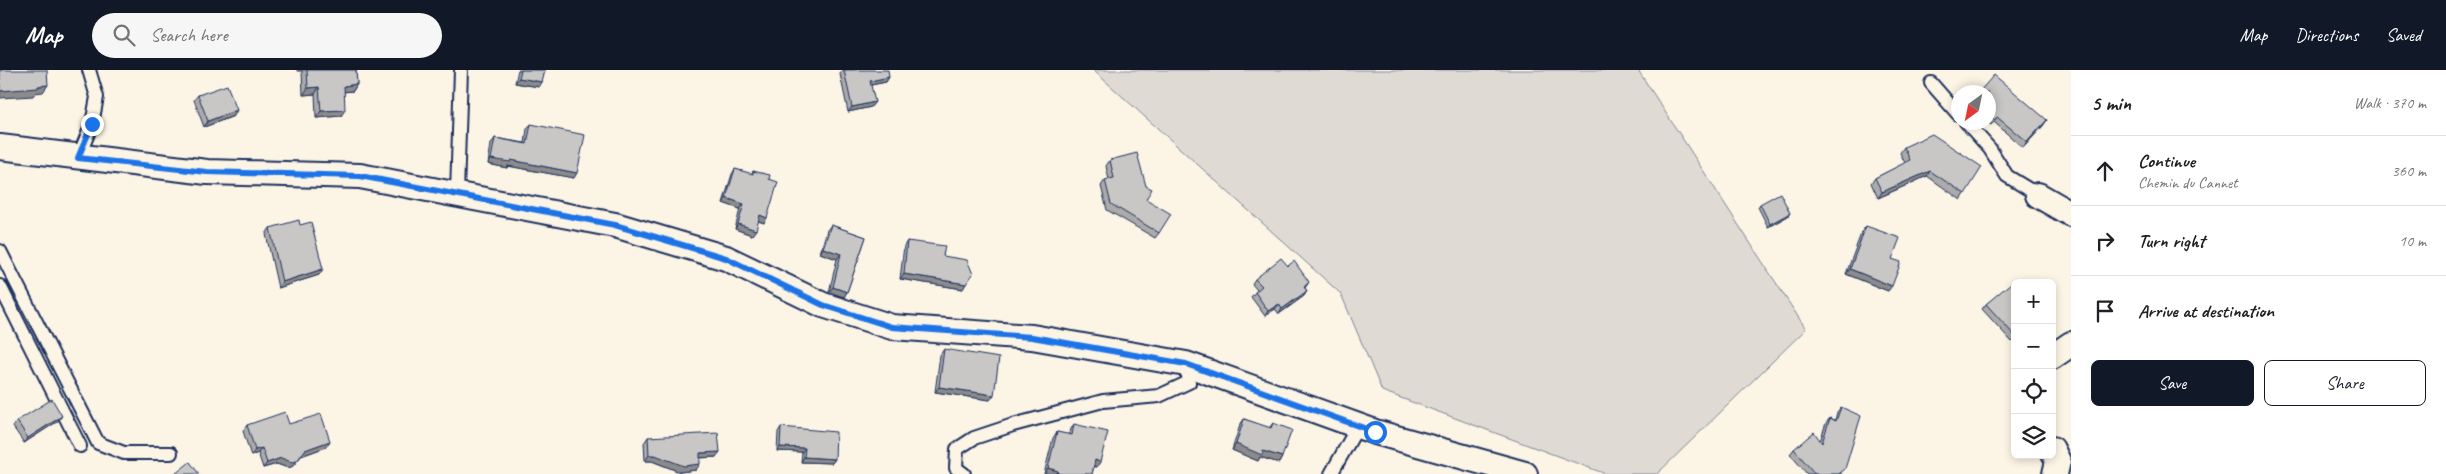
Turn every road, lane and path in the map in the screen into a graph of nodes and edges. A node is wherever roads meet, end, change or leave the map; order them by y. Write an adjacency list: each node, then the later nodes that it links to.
1 (89, 70): 7 (lane)
2 (461, 70): 8 (lane)
3 (1930, 83): 4 (lane)
4 (1951, 106)
5 (1973, 130): 9 (lane)
6 (0, 147): 7 (street)
7 (78, 158): 8 (street)
8 (457, 194): 15 (street)
9 (2038, 195): 10 (street)
10 (2071, 214)
11 (0, 251): 18 (lane)
12 (0, 286): 17 (lane)
13 (2071, 344): 14 (street)
14 (2056, 354)
15 (1186, 364): 16 (street); 20 (lane)
16 (1358, 426): 21 (lane); 22 (street)
17 (80, 446)
18 (170, 453)
19 (2056, 457): 23 (street)
20 (964, 474)
21 (1331, 474)
22 (1524, 474)
23 (2055, 474)

